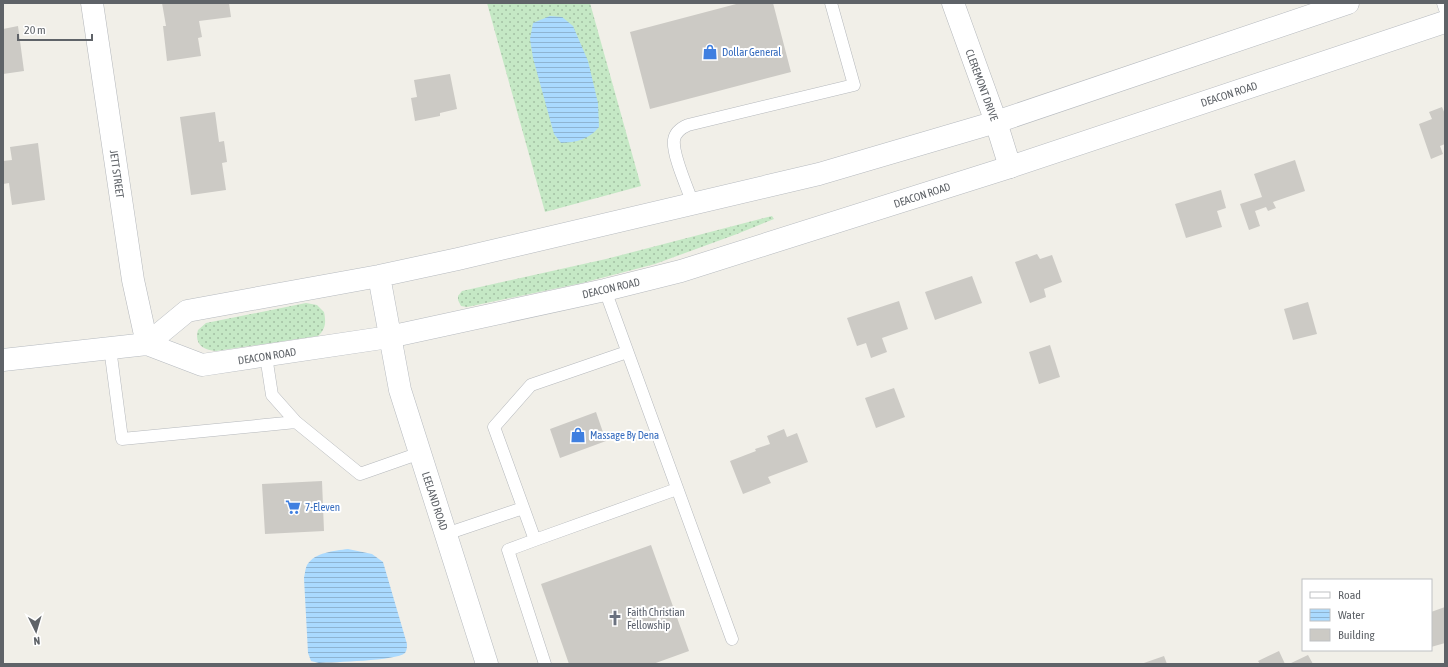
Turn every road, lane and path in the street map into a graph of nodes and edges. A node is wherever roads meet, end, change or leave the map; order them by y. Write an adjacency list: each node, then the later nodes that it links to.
1 (92, 3): 14 (main road, JETT STREET)
2 (831, 3): 10 (lane)
3 (953, 3): 8 (main road, CLEREMONT DRIVE)
4 (1348, 3): 8 (main road)
5 (1442, 3): 6 (lane)
6 (1445, 9)
7 (1445, 22): 9 (main road, DEACON ROAD)
8 (996, 122): 9 (main road, CLEREMONT DRIVE); 10 (main road)
9 (1010, 167): 12 (main road, DEACON ROAD)
10 (693, 204): 11 (main road)
11 (379, 276): 13 (main road); 14 (main road)
12 (605, 290): 13 (main road, DEACON ROAD); 16 (lane)
13 (389, 337): 17 (main road, DEACON ROAD); 20 (main road, LEELAND ROAD)
14 (147, 344): 15 (main road, DEACON ROAD); 17 (main road, DEACON ROAD)
15 (110, 348): 18 (main road, DEACON ROAD); 19 (lane)
16 (627, 352): 21 (lane); 22 (lane)
17 (266, 356): 19 (lane)
18 (3, 360)
19 (296, 422): 20 (lane)
20 (420, 453): 23 (main road, LEELAND ROAD)
21 (677, 489): 24 (lane); 25 (lane)
22 (523, 508): 23 (lane); 24 (lane)
23 (446, 534): 26 (main road, LEELAND ROAD)
24 (535, 540): 27 (lane)
25 (732, 639)
26 (486, 664)
27 (545, 664)

